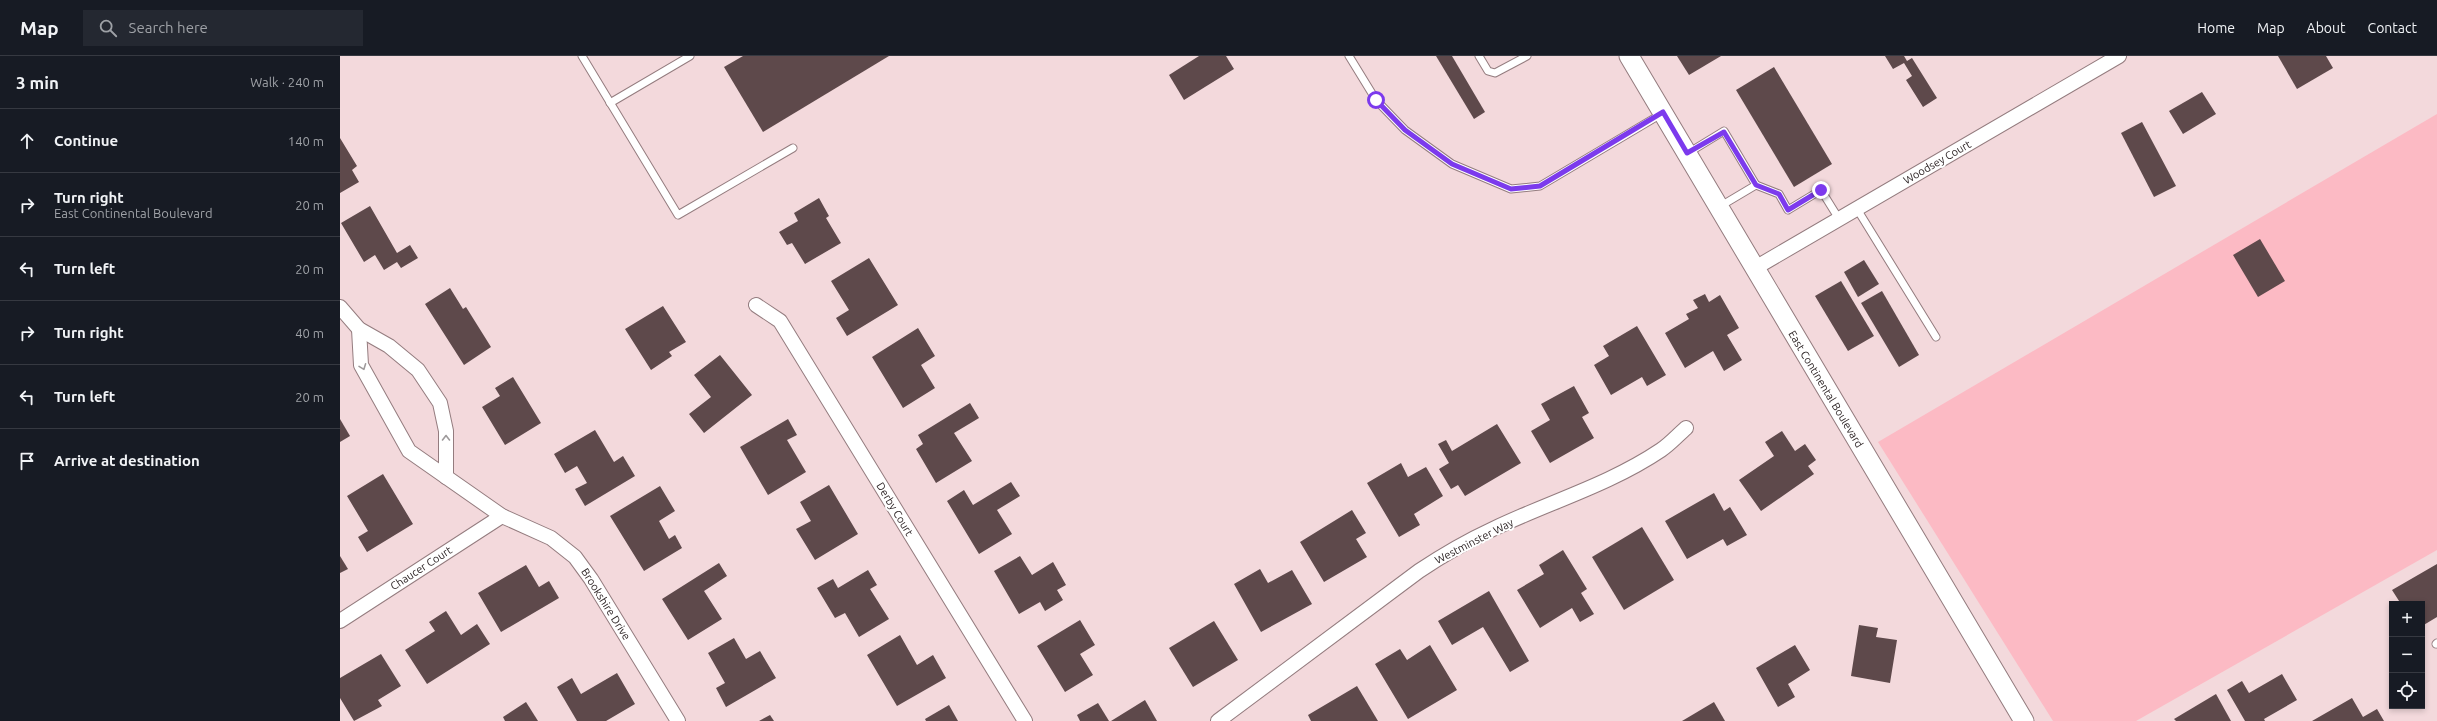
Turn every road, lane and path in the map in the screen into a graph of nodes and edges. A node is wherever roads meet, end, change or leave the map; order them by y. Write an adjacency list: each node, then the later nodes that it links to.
1 (582, 56): 8 (lane)
2 (690, 56): 8 (lane)
3 (1349, 56): 9 (lane)
4 (1479, 56): 5 (lane)
5 (1527, 56)
6 (1629, 56): 9 (main road, East Continental Boulevard)
7 (2119, 56): 14 (street, Woodsey Court)
8 (610, 103): 10 (lane)
9 (1663, 112): 11 (main road, East Continental Boulevard)
10 (793, 148)
11 (1687, 153): 12 (lane); 13 (main road, East Continental Boulevard)
12 (1756, 185): 13 (lane); 15 (lane)
13 (1719, 208): 16 (main road, East Continental Boulevard)
14 (1857, 209): 15 (street, Woodsey Court); 20 (lane)
15 (1839, 219): 16 (street, Woodsey Court)
16 (1755, 268): 28 (main road, East Continental Boulevard)
17 (756, 305): 26 (street, Derby Court)
18 (340, 307): 19 (street)
19 (359, 329): 22 (street, Brookshire Drive, one-way to 22); 22 (street, one-way to 19)
20 (1936, 337)
21 (1686, 428): 27 (street, Westminster Way)
22 (446, 477): 23 (street, Brookshire Drive)
23 (502, 516): 24 (street, Chaucer Court); 25 (street, Brookshire Drive)
24 (340, 621)
25 (678, 721)
26 (1025, 721)
27 (1218, 721)
28 (2024, 721)

